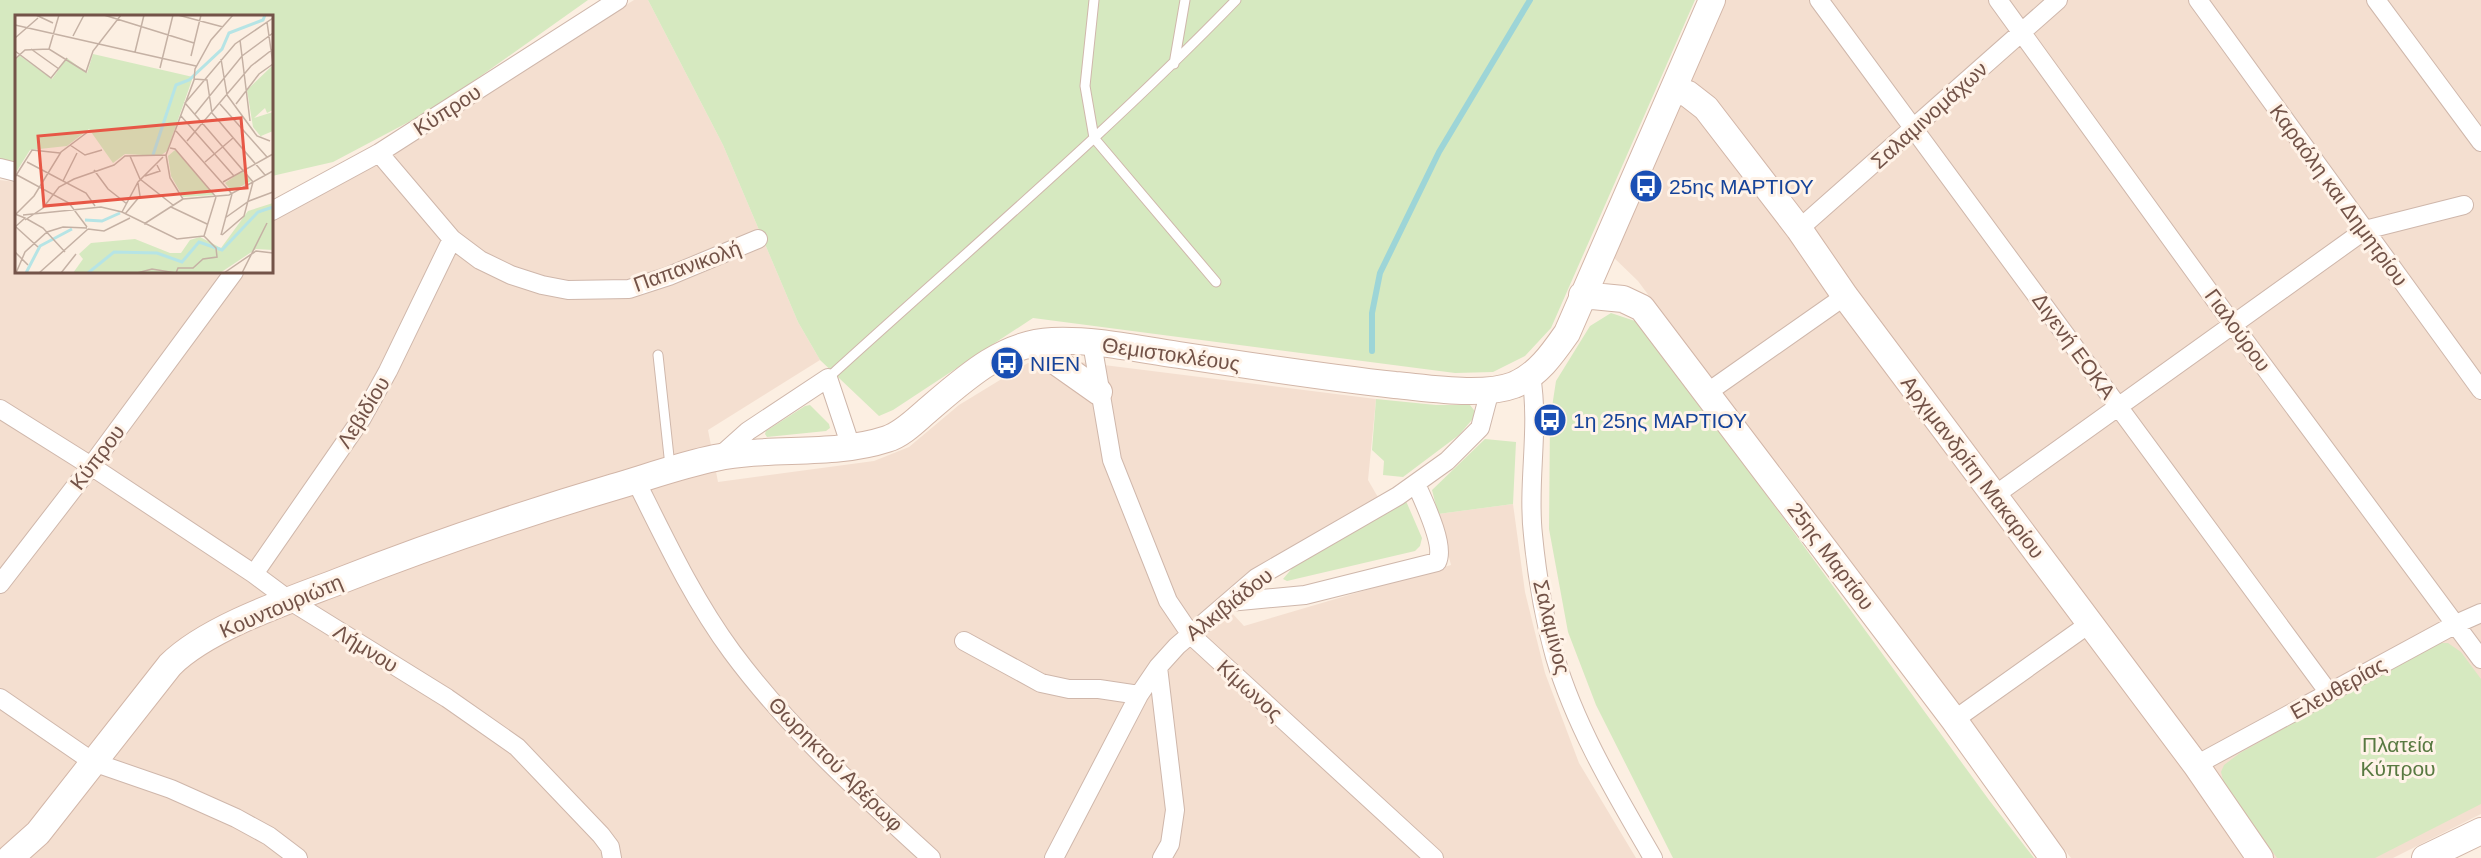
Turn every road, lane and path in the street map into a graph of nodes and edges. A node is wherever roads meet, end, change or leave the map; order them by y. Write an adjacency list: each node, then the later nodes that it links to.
1 (618, 0): 17 (street, Κύπρου)
2 (1094, 0): 15 (lane)
3 (1185, 0): 12 (lane)
4 (1236, 0): 12 (lane)
5 (1712, 0): 13 (street, Θεμιστοκλέους)
6 (1819, 0): 14 (street, Διγενή ΕΟΚΑ)
7 (1998, 0): 11 (street, Γιαλούρου)
8 (2058, 0): 11 (street, Σαλαμινομάχων)
9 (2198, 0): 23 (street, Καραόλη και Δημητρίου)
10 (2376, 0): 16 (street)
11 (2022, 32): 14 (street, Σαλαμινομάχων); 30 (street, Γιαλούρου)
12 (1174, 64): 15 (lane)
13 (1674, 89): 22 (street, Αρχιμανδρίτη Μακαρίου); 28 (street, Θεμιστοκλέους)
14 (1914, 129): 22 (street, Σαλαμινομάχων); 40 (street, Διγενή ΕΟΚΑ)
15 (1094, 138): 27 (lane); 35 (lane)
16 (2481, 141)
17 (380, 153): 21 (street, Κύπρου); 24 (street, Παπανικολή)
18 (0, 168): 19 (street)
19 (15, 172)
20 (2464, 205): 23 (street)
21 (273, 210)
22 (1799, 229): 29 (street, Αρχιμανδρίτη Μακαρίου)
23 (2365, 230): 30 (street); 37 (street, Καραόλη και Δημητρίου)
24 (452, 239): 25 (street, Παπανικολή); 49 (street, Λεβιδίου)
25 (758, 239)
26 (233, 273): 44 (street, Κύπρου)
27 (1216, 282)
28 (1582, 295): 34 (street, Θεμιστοκλέους); 39 (street, 25ης Μαρτίου)
29 (1845, 296): 39 (street); 48 (street, Αρχιμανδρίτη Μακαρίου)
30 (2234, 326): 40 (street); 55 (street, Γιαλούρου)
31 (1092, 343): 32 (street, Θεμιστοκλέους); 36 (street, Θεμιστοκλέους); 38 (street, Κίμωνος)
32 (1032, 344): 38 (street); 42 (street, Θεμιστοκλέους)
33 (658, 355): 45 (lane)
34 (1531, 376): 36 (street, Θεμιστοκλέους); 74 (street, Σαλαμίνος)
35 (828, 378): 42 (street); 43 (street)
36 (1490, 390): 47 (street, Αλκιβιάδου)
37 (2481, 390)
38 (1099, 392): 56 (street, Κίμωνος)
39 (1708, 392): 63 (street, 25ης Μαρτίου)
40 (2119, 408): 48 (street); 60 (street, Διγενή ΕΟΚΑ)
41 (0, 409): 44 (street, Λήμνου)
42 (851, 447): 43 (street, Θεμιστοκλέους)
43 (719, 457): 45 (street, Θεμιστοκλέους)
44 (91, 466): 49 (street, Λήμνου); 50 (street, Κύπρου)
45 (671, 469): 46 (street, Θεμιστοκλέους)
46 (636, 481): 51 (street, Κουντουριώτη); 70 (street, Θωρηκτού Αβέρωφ)
47 (1416, 484): 52 (street, Αλκιβιάδου); 52 (street)
48 (1995, 495): 54 (street, Αρχιμανδρίτη Μακαρίου)
49 (254, 574): 51 (street, Λήμνου)
50 (0, 584)
51 (289, 600): 64 (street, Κουντουριώτη); 69 (street, Λήμνου)
52 (1228, 602): 56 (street, Αλκιβιάδου)
53 (2481, 613): 55 (street, Ελευθερίας)
54 (2089, 624): 63 (street); 65 (street, Αρχιμανδρίτη Μακαρίου)
55 (2456, 624): 58 (street, Γιαλούρου); 60 (street, Ελευθερίας)
56 (1191, 635): 59 (street, Αλκιβιάδου); 73 (street, Κίμωνος)
57 (964, 641): 61 (street)
58 (2481, 658)
59 (1158, 667): 61 (street, Αλκιβιάδου); 72 (street)
60 (2329, 693): 65 (street, Ελευθερίας)
61 (1140, 695): 71 (street, Αλκιβιάδου)
62 (0, 698): 64 (street)
63 (1954, 720): 75 (street, 25ης Μαρτίου)
64 (93, 762): 67 (street, Κουντουριώτη); 68 (street)
65 (2196, 765): 76 (street, Αρχιμανδρίτη Μακαρίου)
66 (2481, 831): 77 (street)
67 (10, 858)
68 (298, 858)
69 (612, 858)
70 (931, 858)
71 (1054, 858)
72 (1162, 858)
73 (1434, 858)
74 (1653, 858)
75 (2053, 858)
76 (2260, 858)
77 (2425, 858)

